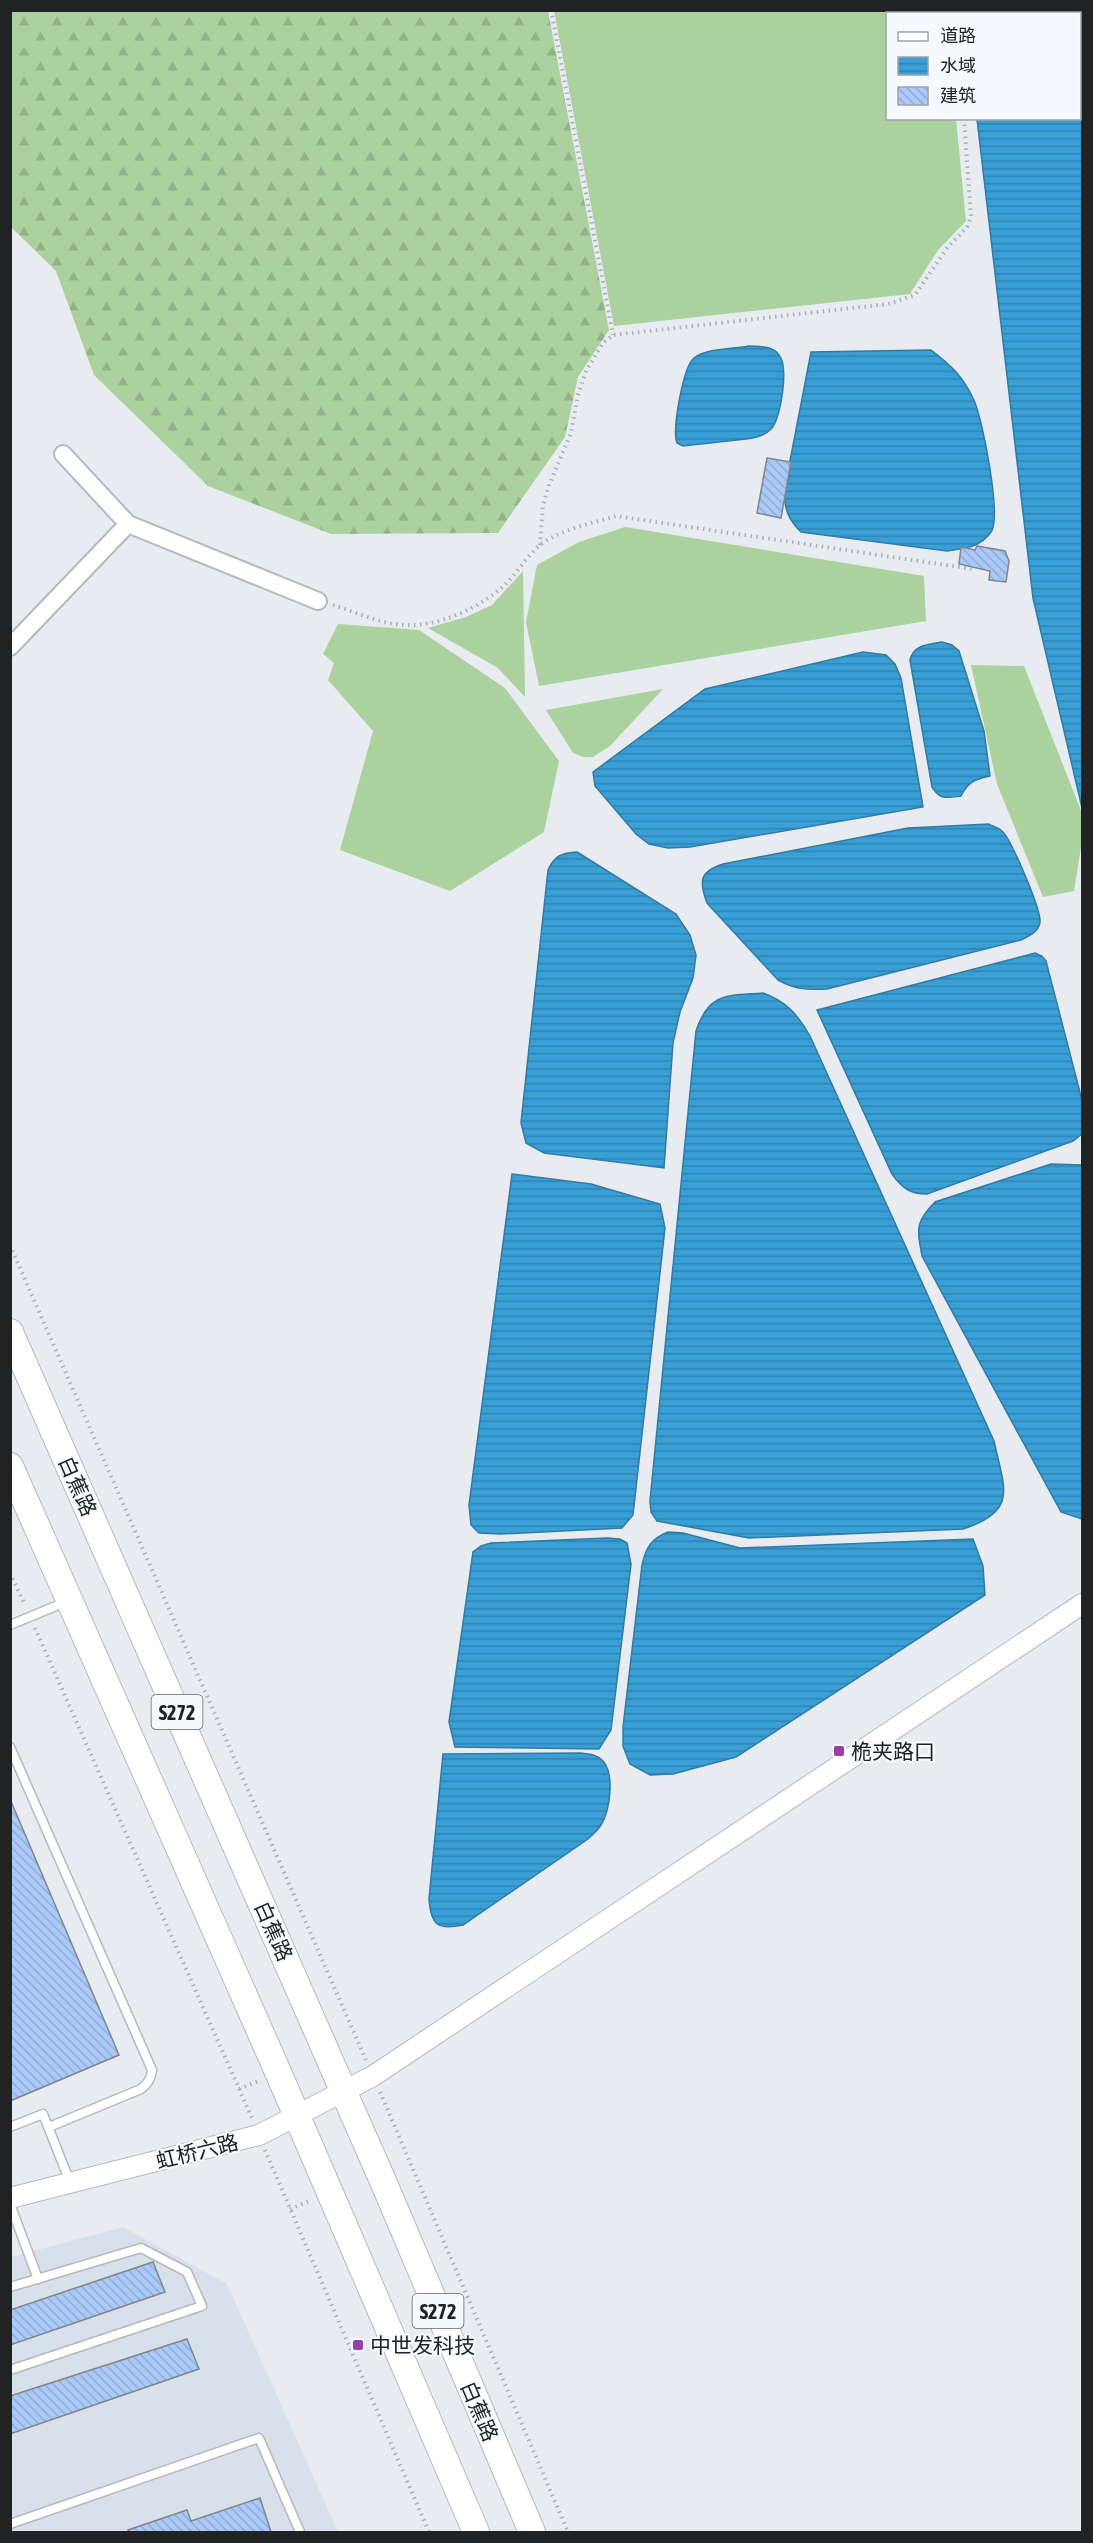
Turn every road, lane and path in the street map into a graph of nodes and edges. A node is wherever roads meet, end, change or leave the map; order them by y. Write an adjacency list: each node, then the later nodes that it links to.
1 (551, 10): 3 (path)
2 (964, 120): 3 (path)
3 (613, 335): 6 (path)
4 (63, 454): 5 (street)
5 (128, 524): 8 (street); 9 (street)
6 (540, 545): 7 (path); 8 (path)
7 (973, 569)
8 (318, 601)
9 (10, 647)
10 (10, 1245): 19 (path)
11 (10, 1332): 20 (main road, 白蕉路 / S272)
12 (10, 1466): 14 (main road, S272)
13 (10, 1574): 16 (path)
14 (71, 1600): 16 (lane); 21 (main road, S272)
15 (1083, 1604): 19 (street, 虹桥六路)
16 (30, 1617): 17 (lane); 24 (path)
17 (10, 1625)
18 (10, 1747): 23 (lane)
19 (372, 2076): 20 (street, 虹桥六路); 36 (path)
20 (344, 2091): 21 (street, 虹桥六路); 35 (main road, 白蕉路 / S272)
21 (297, 2115): 24 (street, 虹桥六路); 34 (main road, S272)
22 (10, 2127): 23 (lane)
23 (49, 2127): 25 (lane)
24 (259, 2135): 25 (street, 虹桥六路); 33 (path)
25 (70, 2182): 26 (street, 虹桥六路)
26 (10, 2198)
27 (10, 2204): 28 (lane)
28 (38, 2279): 29 (lane); 30 (lane)
29 (10, 2287)
30 (10, 2370)
31 (10, 2524): 32 (lane)
32 (300, 2532)
33 (429, 2532)
34 (476, 2532)
35 (532, 2532)
36 (568, 2532)

